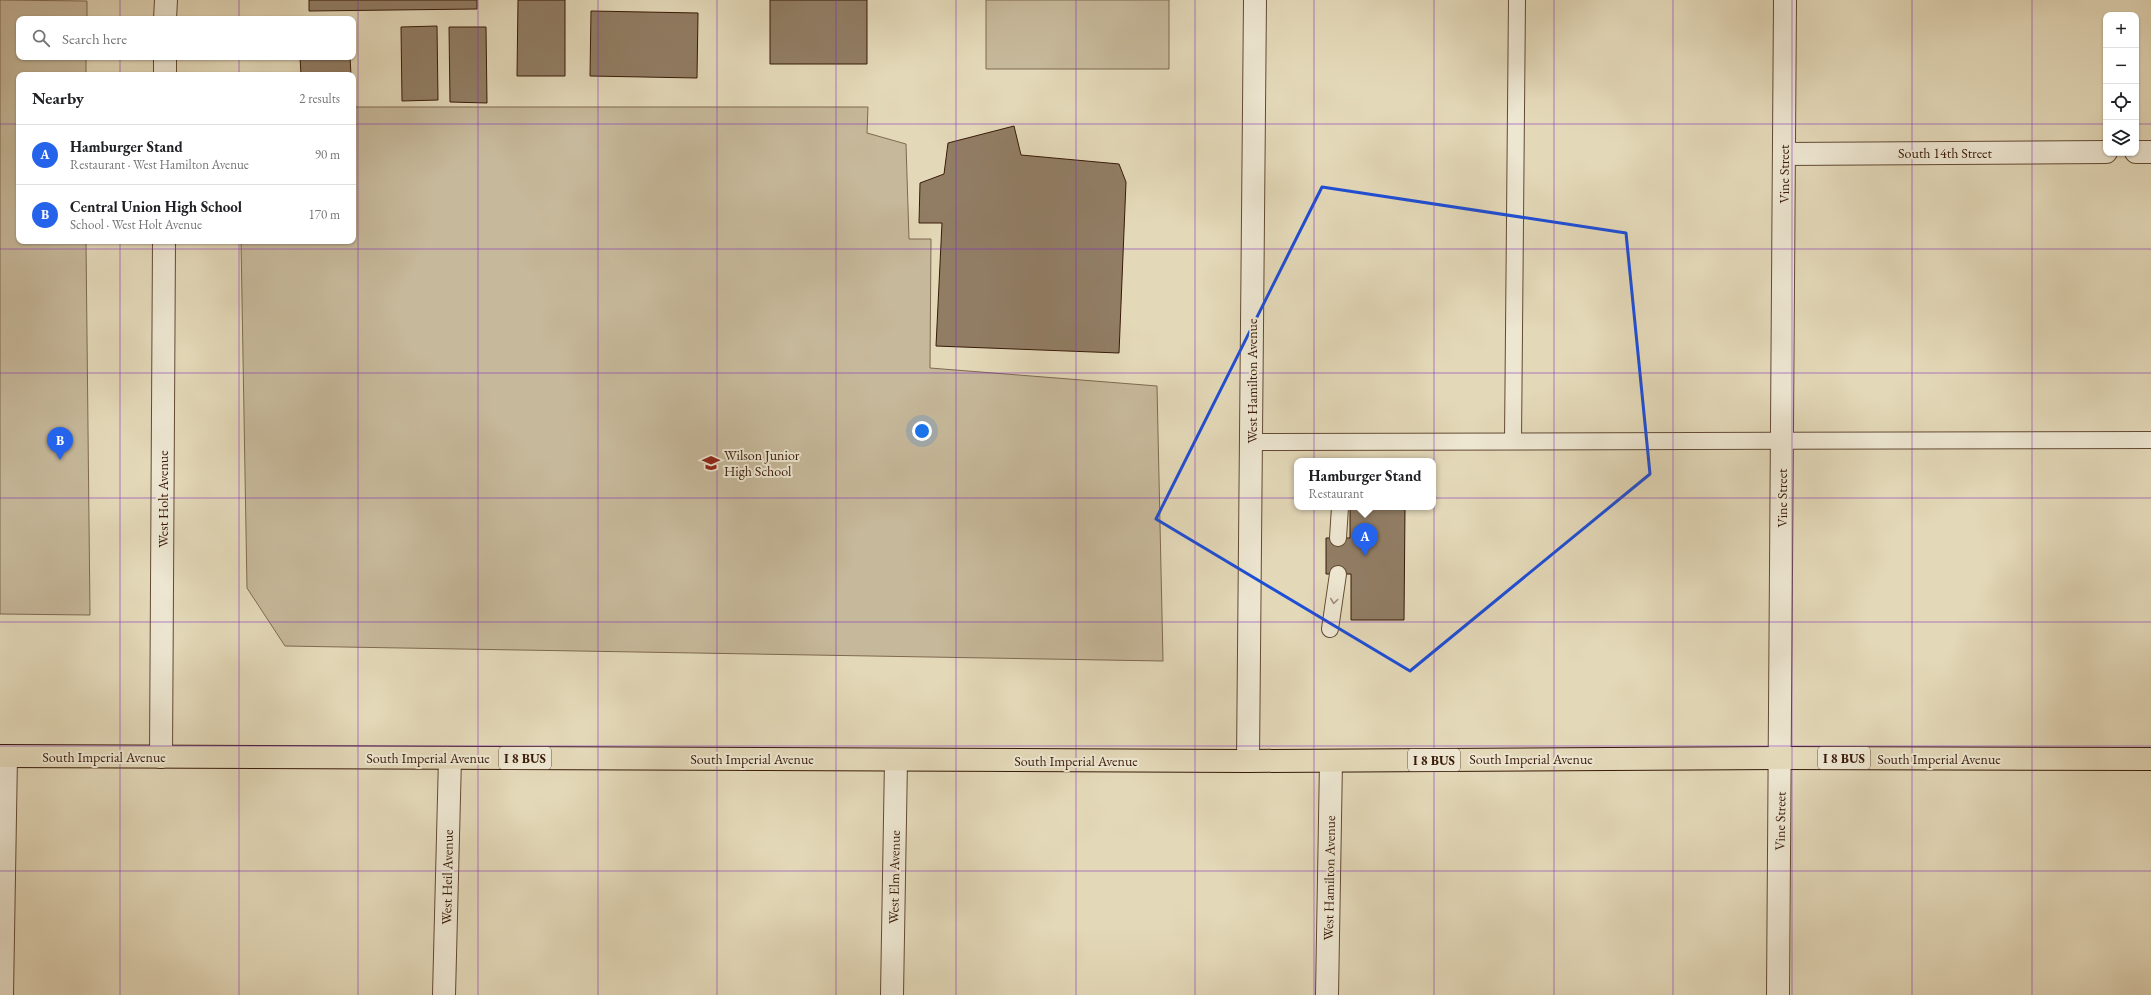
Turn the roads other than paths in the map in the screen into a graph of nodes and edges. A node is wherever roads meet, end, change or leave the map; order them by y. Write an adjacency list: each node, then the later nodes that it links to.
1 (166, 0): 5 (street)
2 (1255, 0): 16 (street, West Hamilton Avenue)
3 (1518, 0): 14 (lane)
4 (1785, 0): 11 (street, Vine Street)
5 (166, 16)
6 (165, 60): 7 (street)
7 (165, 72)
8 (2103, 152): 11 (street, South 14th Street)
9 (2139, 152): 10 (street)
10 (2151, 152)
11 (1784, 154): 15 (street, Vine Street)
12 (164, 244): 22 (street, West Holt Avenue)
13 (2151, 440): 15 (lane)
14 (1513, 441): 15 (lane); 16 (lane)
15 (1782, 441): 24 (street, Vine Street)
16 (1251, 442): 27 (street, West Hamilton Avenue)
17 (1340, 510): 18 (lane)
18 (1338, 538)
19 (1338, 574): 20 (lane, one-way to 20)
20 (1330, 628)
21 (3, 756): 22 (highway, South Imperial Avenue / I 8 BUS); 29 (street)
22 (161, 757): 23 (highway, South Imperial Avenue / I 8 BUS)
23 (450, 758): 26 (highway, South Imperial Avenue / I 8 BUS); 30 (street, West Heil Avenue)
24 (1780, 758): 25 (highway, South Imperial Avenue / I 8 BUS); 28 (highway, South Imperial Avenue / I 8 BUS); 33 (street, Vine Street)
25 (2151, 759)
26 (896, 760): 27 (highway, South Imperial Avenue / I 8 BUS); 31 (street, West Elm Avenue)
27 (1248, 761): 28 (highway, South Imperial Avenue / I 8 BUS)
28 (1331, 761): 32 (street, West Hamilton Avenue)
29 (2, 995)
30 (444, 995)
31 (892, 995)
32 (1327, 995)
33 (1778, 995)

